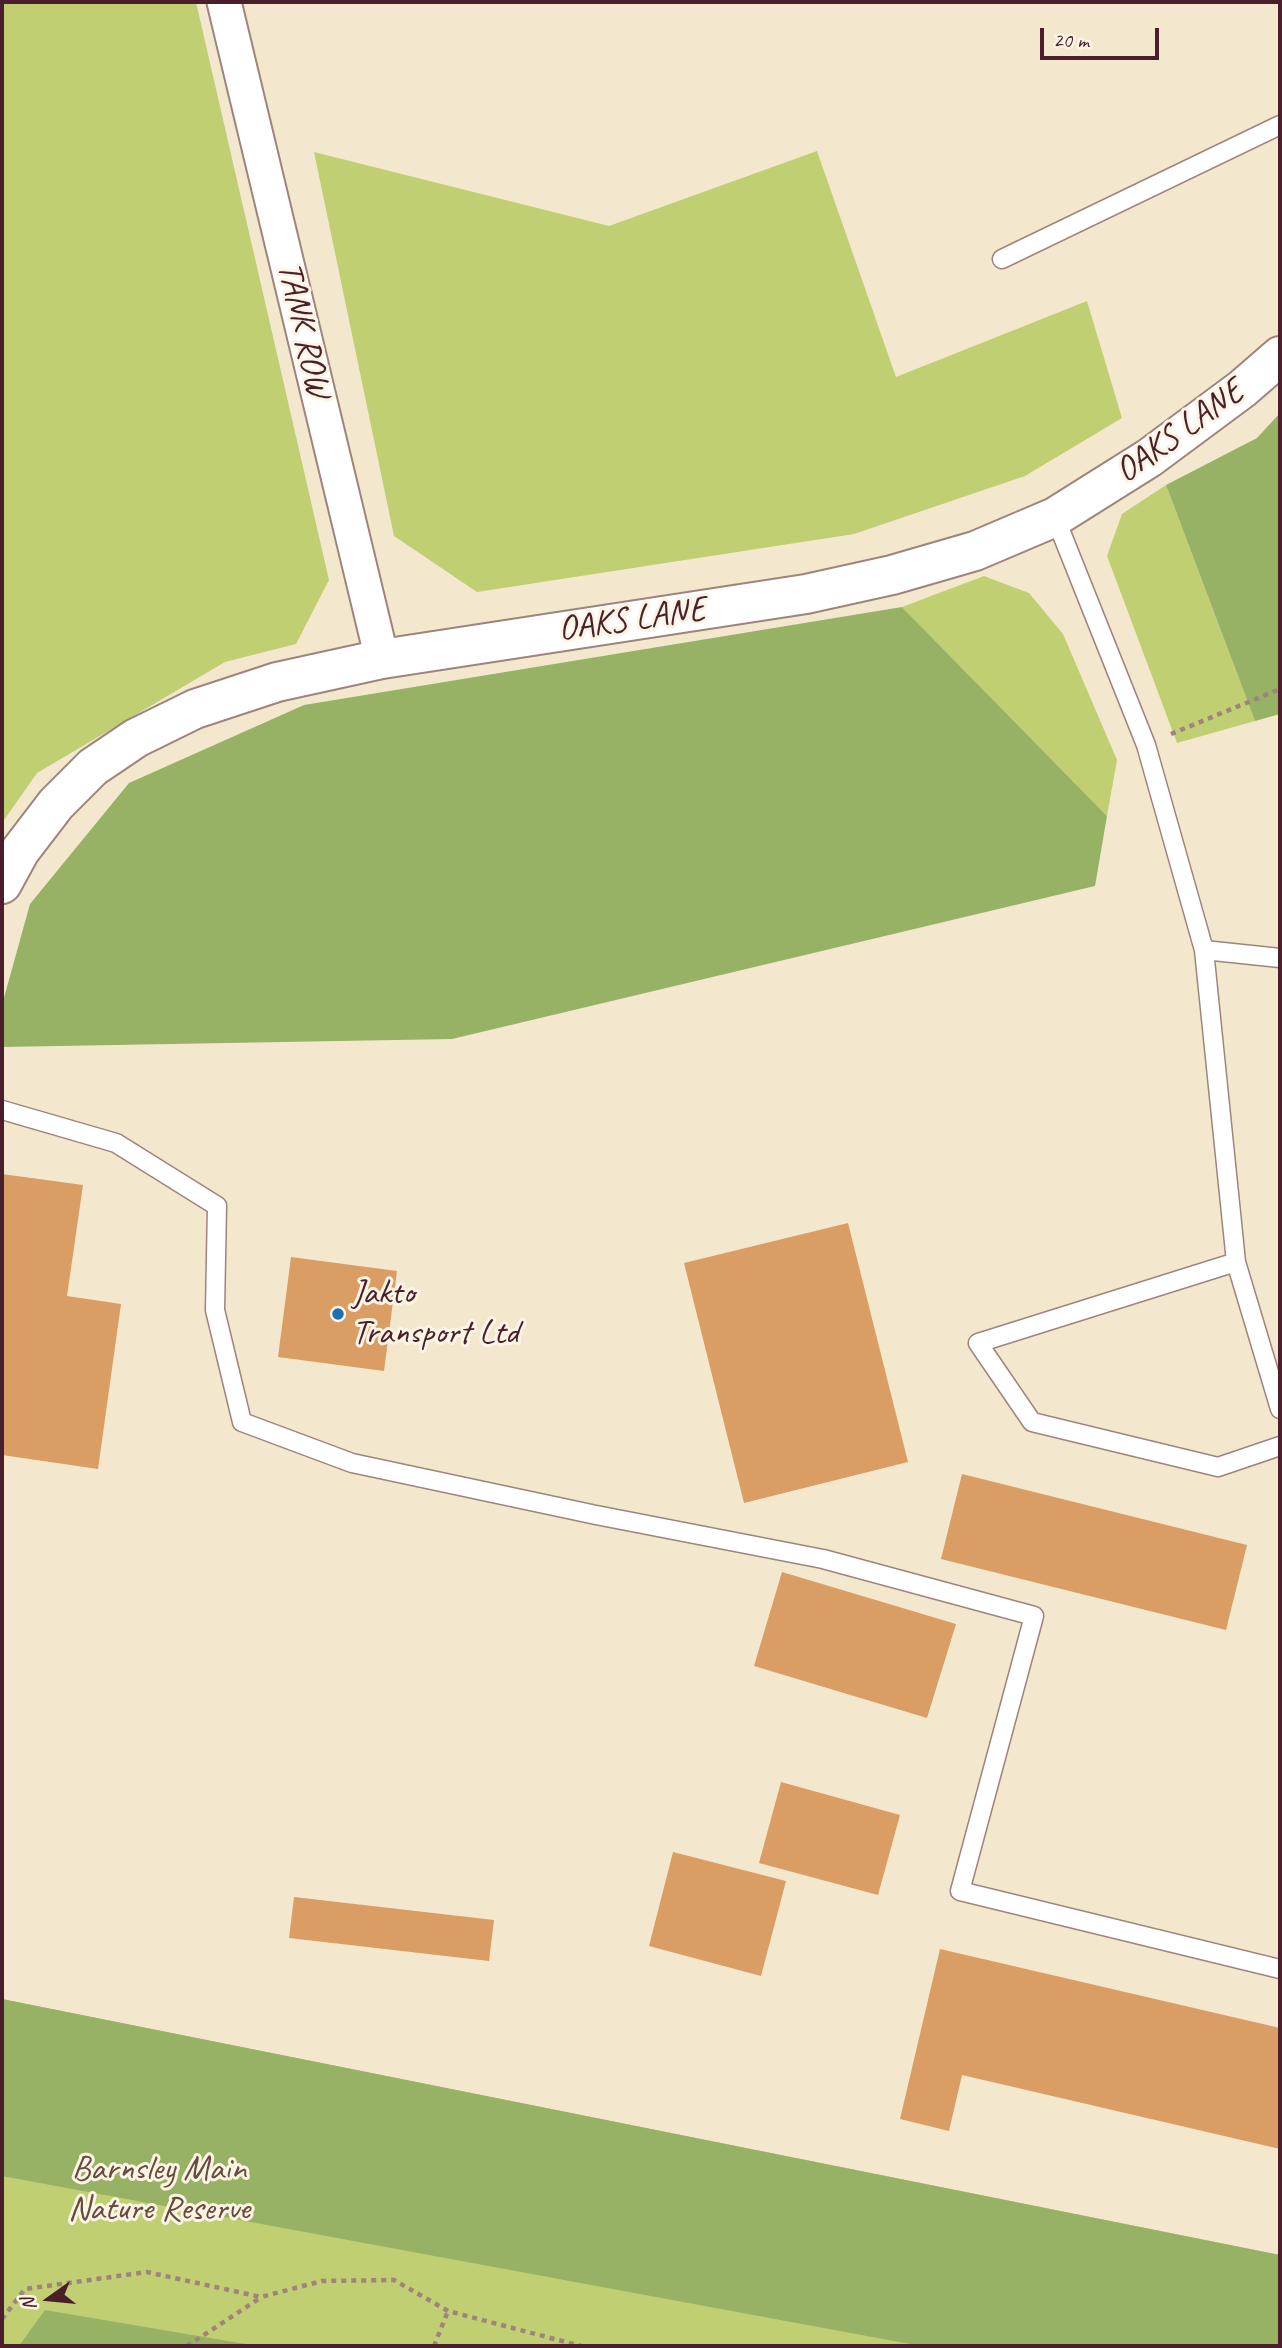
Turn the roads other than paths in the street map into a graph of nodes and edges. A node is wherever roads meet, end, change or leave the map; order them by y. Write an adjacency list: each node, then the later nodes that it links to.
1 (224, 2): 6 (street, TANK ROW)
2 (1280, 125): 3 (lane)
3 (1002, 259)
4 (1280, 356): 5 (street, OAKS LANE)
5 (1055, 517): 6 (street, OAKS LANE); 8 (lane)
6 (382, 659): 7 (street, OAKS LANE)
7 (2, 884)
8 (1204, 950): 9 (lane); 11 (lane)
9 (1280, 958)
10 (2, 1110): 14 (lane)
11 (1236, 1262): 12 (lane); 13 (lane)
12 (1280, 1409)
13 (1280, 1446)
14 (1280, 1969)

